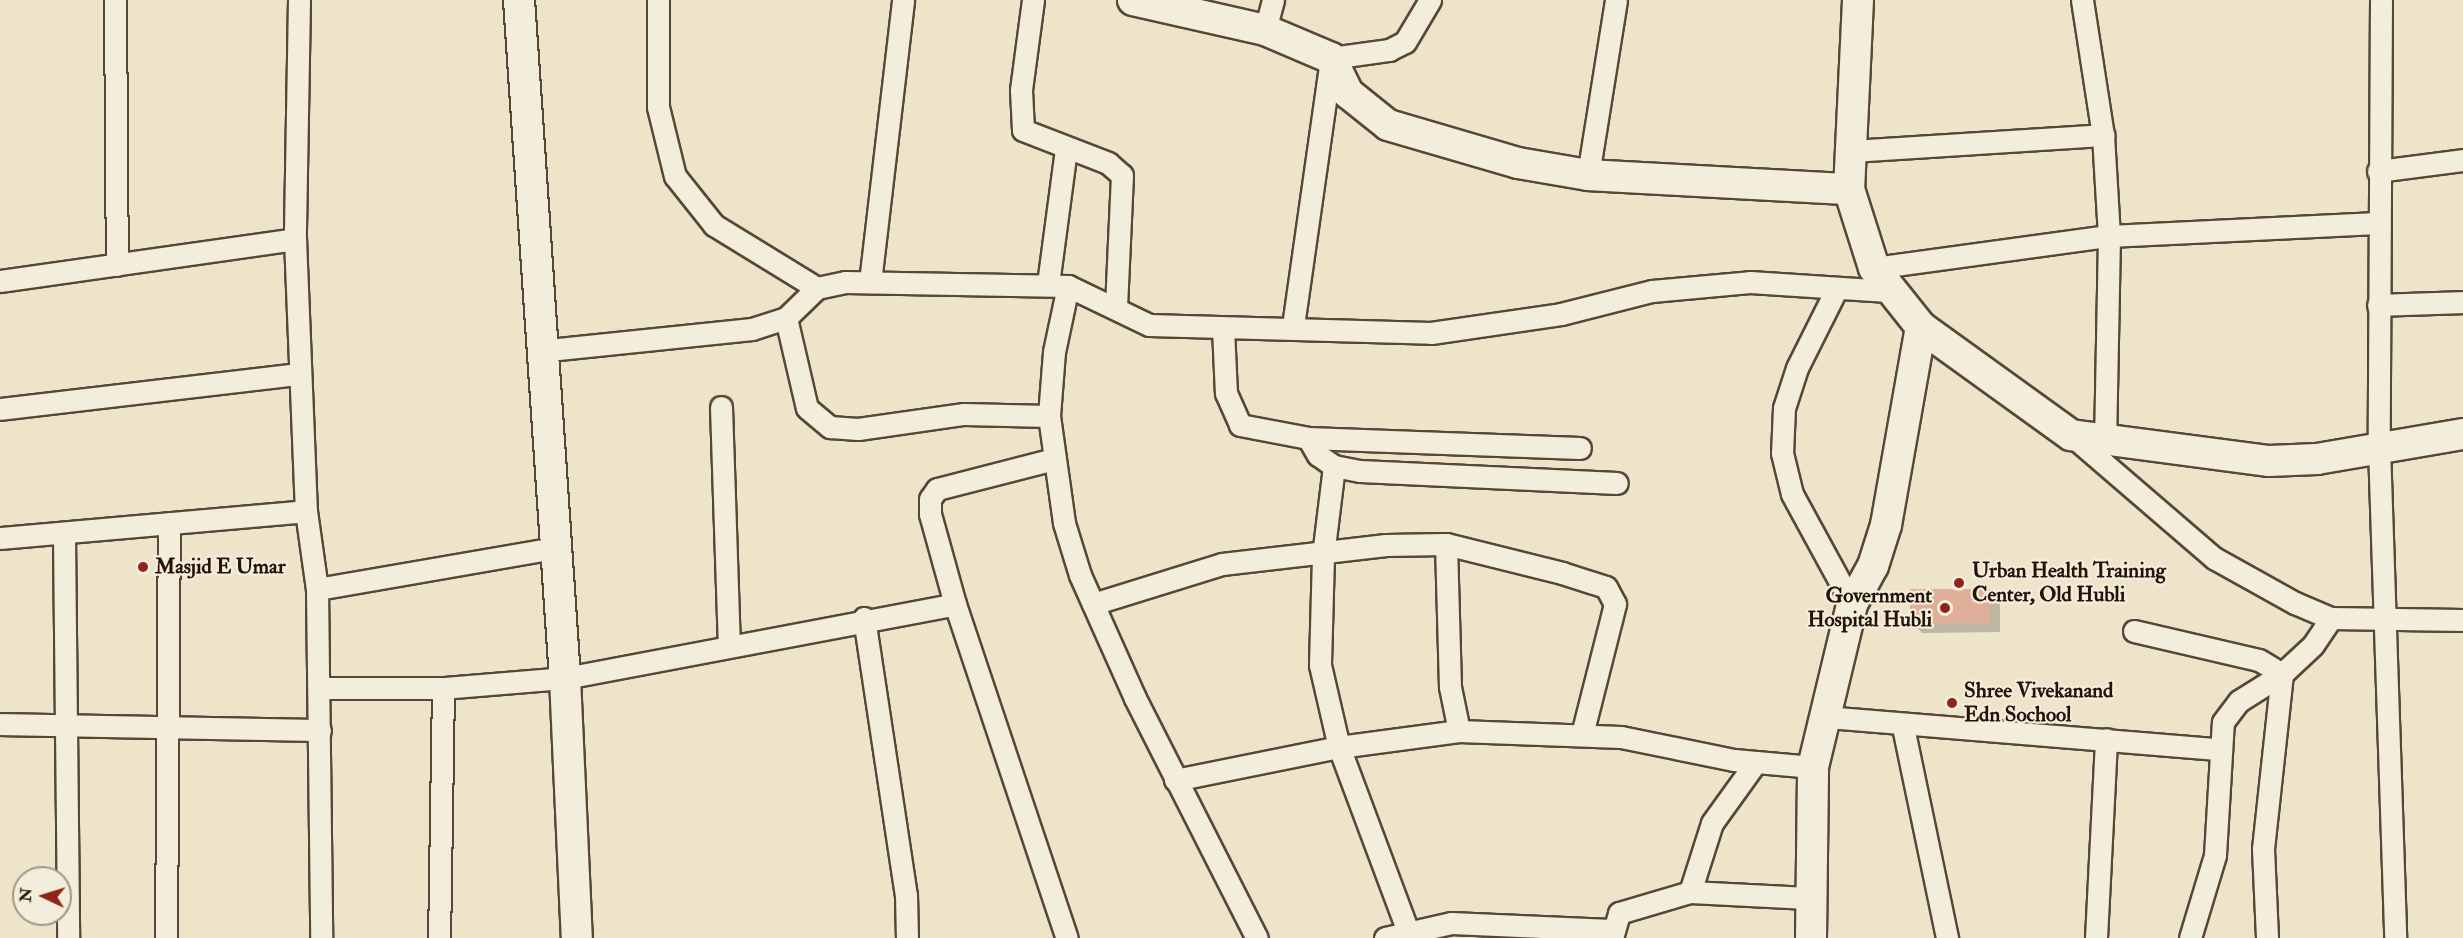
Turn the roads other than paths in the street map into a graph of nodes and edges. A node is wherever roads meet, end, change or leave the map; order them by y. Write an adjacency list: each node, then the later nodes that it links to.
1 (115, 0): 26 (street)
2 (299, 0): 25 (street)
3 (519, 0): 40 (main road)
4 (658, 0): 31 (street)
5 (903, 0): 29 (street)
6 (1033, 0): 17 (street)
7 (1133, 0): 14 (main road)
8 (1273, 0): 14 (street)
9 (1430, 0): 15 (street)
10 (1616, 0): 21 (street)
11 (1858, 0): 18 (main road)
12 (2082, 0): 16 (street)
13 (2381, 0): 20 (street)
14 (1265, 30): 15 (main road)
15 (1331, 58): 21 (main road); 37 (street)
16 (2103, 135): 18 (street); 24 (street)
17 (1066, 149): 30 (street); 35 (street)
18 (1850, 151): 22 (main road)
19 (2463, 160): 20 (street)
20 (2378, 171): 23 (street)
21 (1588, 175): 22 (main road)
22 (1849, 189): 27 (main road)
23 (2377, 223): 24 (street); 34 (street)
24 (2109, 236): 27 (street); 48 (street)
25 (295, 239): 26 (street); 41 (street)
26 (117, 266): 28 (street)
27 (1881, 279): 32 (street); 38 (main road)
28 (0, 281)
29 (870, 282): 30 (street); 31 (street)
30 (1058, 285): 35 (street); 44 (street)
31 (817, 288): 36 (street)
32 (1837, 288): 37 (street); 64 (street)
33 (2463, 302): 34 (street)
34 (2378, 306): 49 (street)
35 (1116, 308): 39 (street)
36 (786, 318): 40 (street); 44 (street)
37 (1293, 326): 39 (street)
38 (1921, 327): 46 (main road); 64 (main road)
39 (1223, 328): 47 (street)
40 (539, 351): 59 (main road)
41 (298, 374): 43 (street); 54 (street)
42 (721, 407): 70 (street)
43 (0, 409)
44 (1048, 416): 51 (street)
45 (2463, 434): 49 (main road)
46 (2071, 435): 48 (main road); 66 (street)
47 (1308, 438): 50 (street); 52 (street)
48 (2105, 442): 49 (main road)
49 (2379, 447): 68 (street)
50 (1580, 448)
51 (1054, 459): 62 (street); 63 (street)
52 (1334, 466): 53 (street); 60 (street)
53 (1617, 483)
54 (306, 511): 55 (street); 61 (street)
55 (169, 523): 56 (street); 77 (street)
56 (64, 536): 57 (street); 78 (street)
57 (0, 538)
58 (1446, 544): 60 (street); 81 (street); 82 (street)
59 (555, 548): 61 (street); 72 (main road)
60 (1323, 556): 63 (street); 84 (street)
61 (317, 590): 73 (street)
62 (954, 604): 65 (street); 99 (street)
63 (1093, 604): 88 (street)
64 (1852, 604): 75 (main road)
65 (864, 618): 70 (street); 98 (street)
66 (2331, 618): 68 (street); 71 (street)
67 (2463, 620): 68 (street)
68 (2382, 621): 108 (street)
69 (2134, 631): 71 (street)
70 (729, 645): 72 (street)
71 (2282, 674): 85 (street); 107 (street)
72 (565, 678): 74 (street); 97 (main road)
73 (321, 688): 74 (street); 80 (street)
74 (443, 688): 96 (street)
75 (1826, 717): 79 (street); 87 (main road)
76 (0, 724): 78 (street)
77 (166, 726): 78 (street); 80 (street); 94 (street)
78 (68, 727): 93 (street)
79 (1903, 727): 83 (street); 104 (street)
80 (320, 730): 95 (street)
81 (1459, 731): 82 (street); 84 (street)
82 (1582, 734): 86 (street)
83 (2106, 739): 85 (street); 105 (street)
84 (1339, 747): 88 (street); 91 (street)
85 (2219, 749): 106 (street)
86 (1756, 762): 87 (street); 89 (street)
87 (1813, 766): 90 (main road)
88 (1175, 780): 100 (street)
89 (1690, 892): 90 (street); 92 (street)
90 (1808, 898): 102 (main road)
91 (1407, 929): 92 (street); 101 (street)
92 (1611, 934)
93 (68, 938)
94 (166, 938)
95 (321, 938)
96 (439, 938)
97 (577, 938)
98 (907, 938)
99 (1067, 938)
100 (1257, 938)
101 (1385, 938)
102 (1811, 938): 103 (street)
103 (1827, 938)
104 (1947, 938)
105 (2096, 938)
106 (2190, 938)
107 (2267, 938)
108 (2395, 938)

